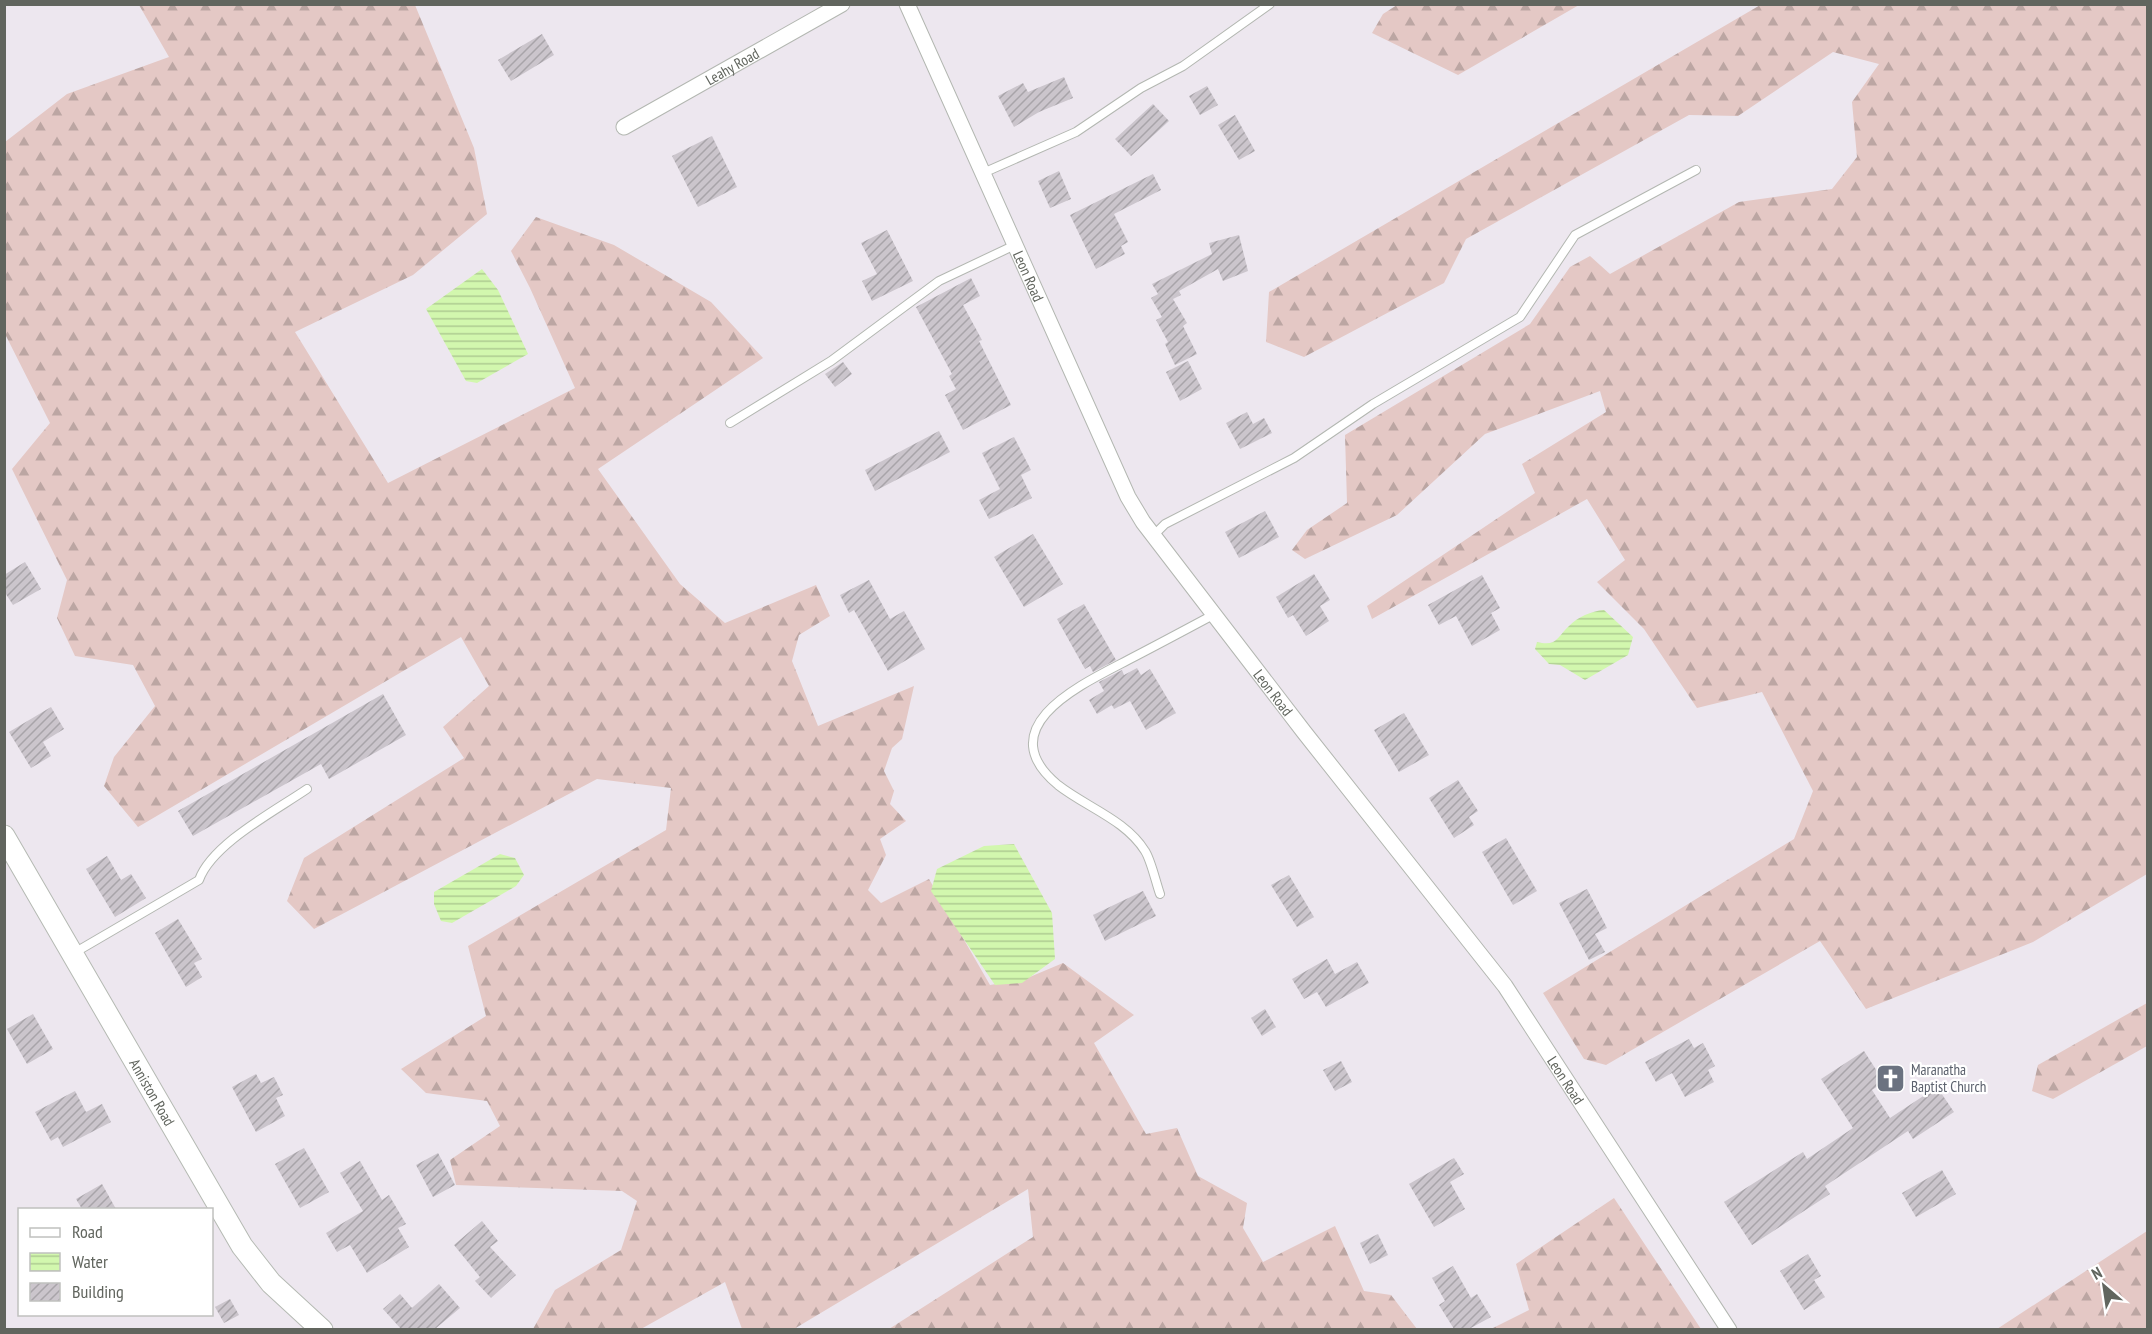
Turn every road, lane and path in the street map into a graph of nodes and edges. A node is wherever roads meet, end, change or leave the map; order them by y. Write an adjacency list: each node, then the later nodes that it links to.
1 (842, 4): 4 (street, Leahy Road)
2 (907, 4): 6 (street, Leon Road)
3 (1270, 4): 6 (lane)
4 (624, 127)
5 (1696, 170): 9 (lane)
6 (983, 173): 7 (street, Leon Road)
7 (1015, 245): 8 (lane); 9 (street, Leon Road)
8 (730, 423)
9 (1153, 536): 10 (street, Leon Road)
10 (1213, 615): 13 (lane); 16 (street, Leon Road)
11 (307, 789): 14 (lane)
12 (4, 836): 14 (street, Anniston Road)
13 (1160, 894)
14 (73, 954): 15 (street, Anniston Road)
15 (322, 1329)
16 (1729, 1329)

